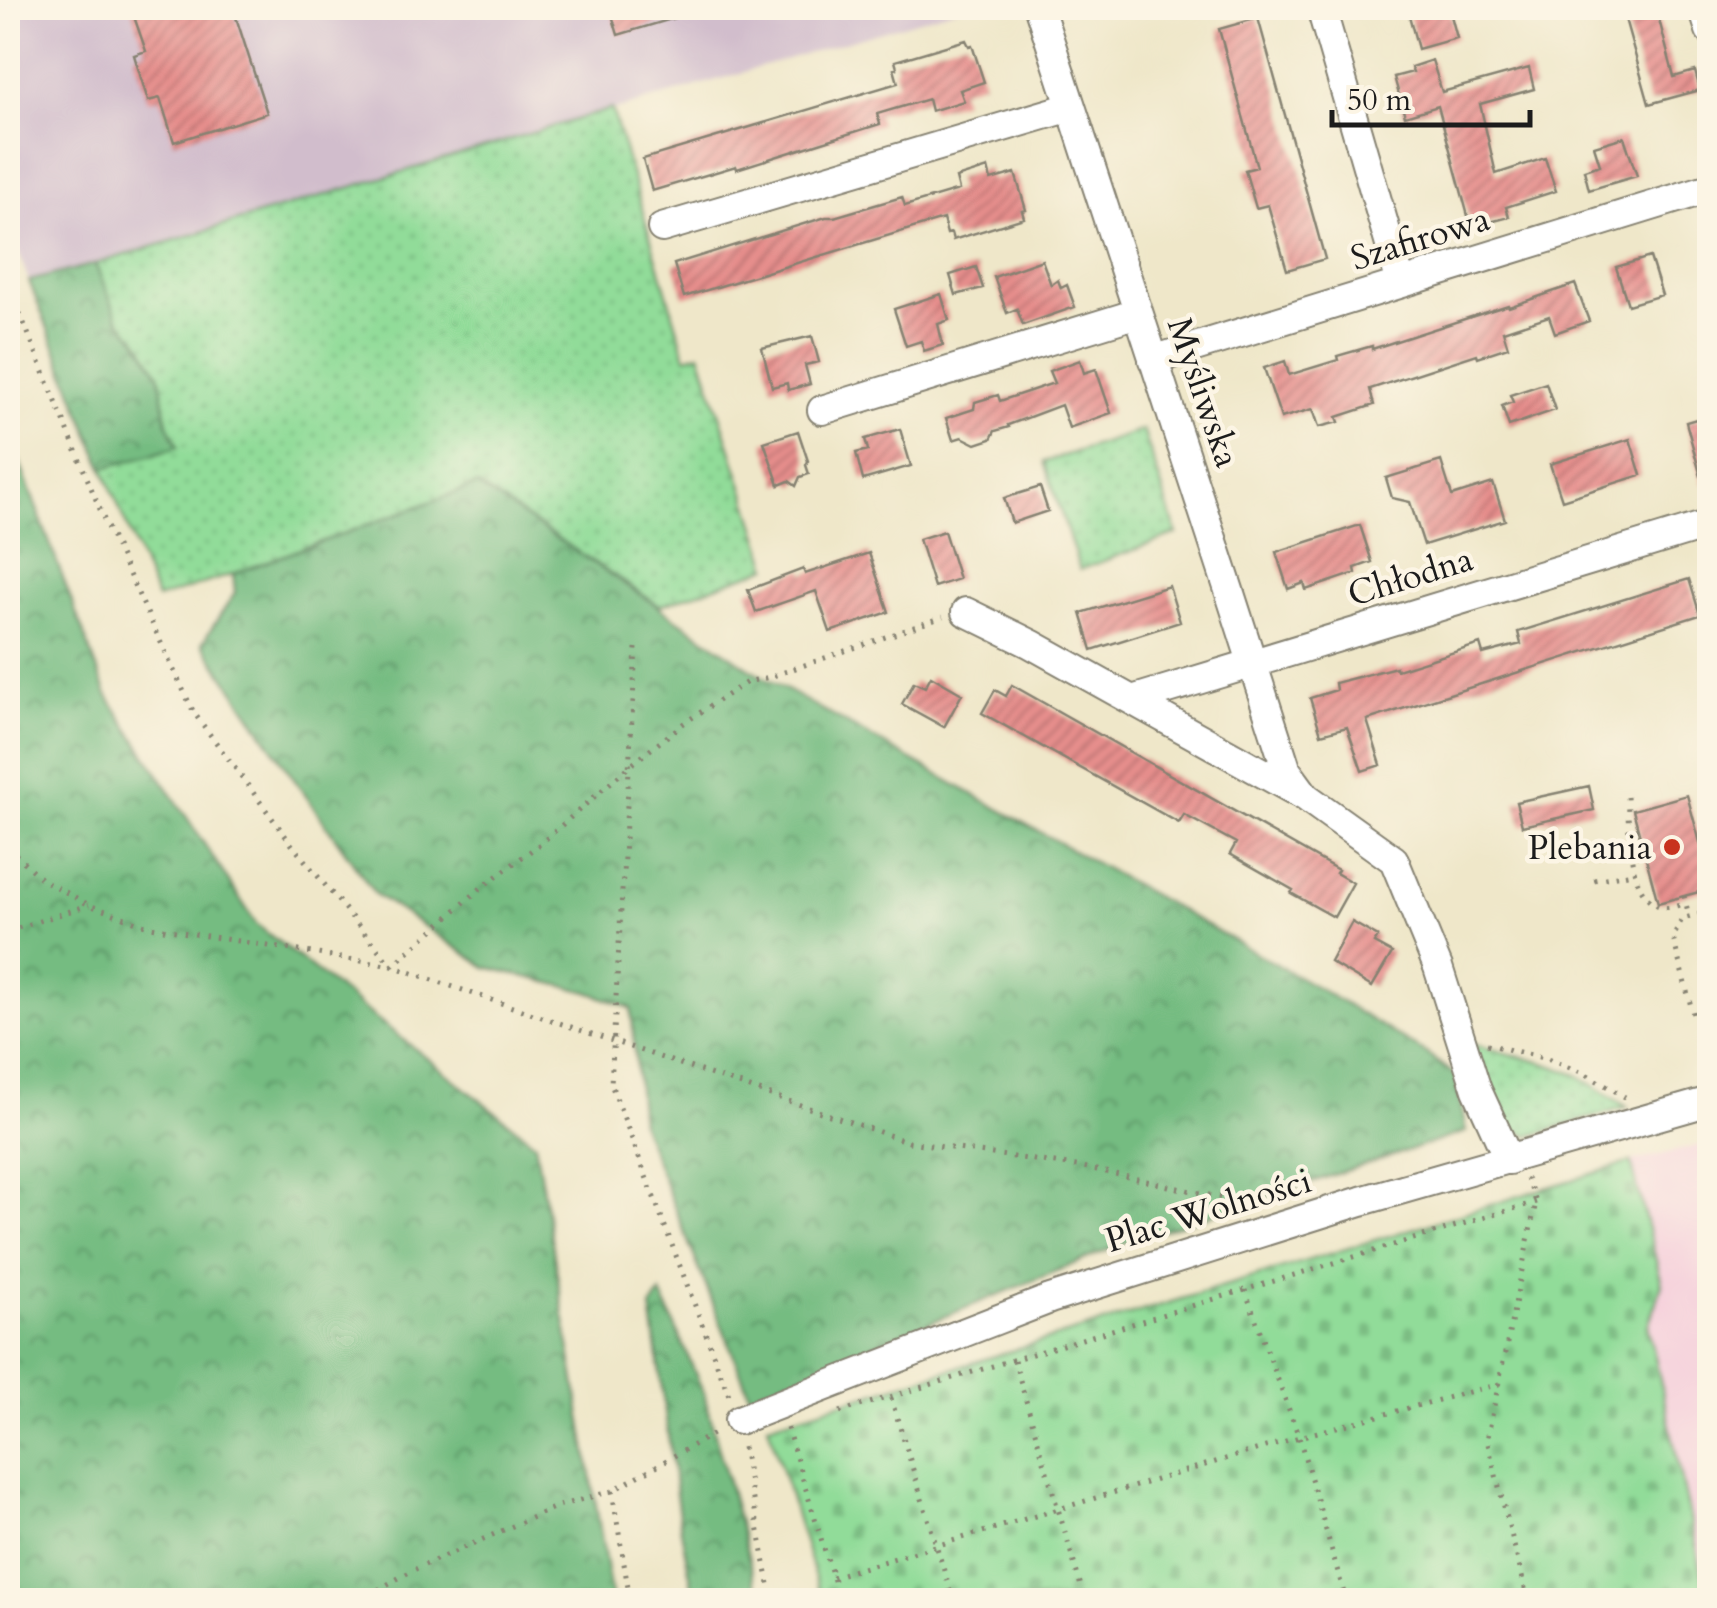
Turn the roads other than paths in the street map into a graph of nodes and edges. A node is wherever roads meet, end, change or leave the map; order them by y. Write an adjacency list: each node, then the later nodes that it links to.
1 (1039, 8): 5 (street, Myśliwska)
2 (1321, 8): 8 (street)
3 (1703, 8): 4 (street)
4 (1710, 30)
5 (1071, 107): 7 (street); 9 (street, Myśliwska)
6 (1710, 188): 8 (street, Szafirowa)
7 (662, 228)
8 (1401, 283): 10 (street, Szafirowa)
9 (1138, 313): 10 (street, Myśliwska); 11 (street)
10 (1153, 360): 14 (street, Myśliwska)
11 (822, 410)
12 (1710, 524): 14 (street, Chłodna)
13 (966, 612): 15 (street, Myśliwska)
14 (1253, 663): 15 (street, Chłodna); 16 (street, Myśliwska)
15 (1132, 700): 16 (street, Myśliwska)
16 (1306, 797): 18 (street, Myśliwska)
17 (1710, 1100): 18 (street, Plac Wolności)
18 (1514, 1158): 19 (street, Plac Wolności)
19 (738, 1420)

